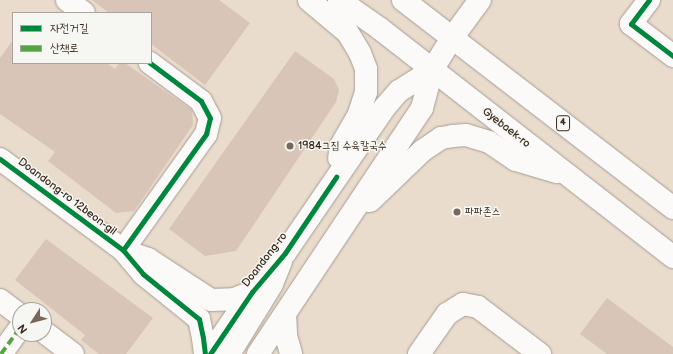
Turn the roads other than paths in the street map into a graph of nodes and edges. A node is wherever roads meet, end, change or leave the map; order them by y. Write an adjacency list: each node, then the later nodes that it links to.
1 (67, 0): 7 (main road)
2 (309, 0): 14 (main road)
3 (339, 0): 11 (main road, Gyebaek-ro)
4 (403, 0): 8 (main road, 4)
5 (480, 0): 8 (main road)
6 (649, 0): 9 (main road)
7 (83, 12)
8 (452, 38): 11 (main road); 15 (main road, 4)
9 (673, 56)
10 (151, 64): 17 (main road)
11 (432, 70): 13 (main road, Gyebaek-ro); 14 (main road, Doandong-ro); 16 (main road)
12 (0, 159): 17 (main road, Doandong-ro 12beon-gil)
13 (566, 174): 16 (main road); 19 (main road, Gyebaek-ro)
14 (336, 177): 18 (main road, Doandong-ro)
15 (673, 208)
16 (343, 224): 23 (main road)
17 (123, 250): 20 (main road); 28 (main road)
18 (285, 253): 20 (main road, Doandong-ro); 30 (main road)
19 (673, 257)
20 (252, 292): 29 (main road, Doandong-ro)
21 (0, 300): 22 (main road)
22 (12, 309)
23 (285, 314): 31 (main road); 32 (main road)
24 (52, 338): 27 (main road)
25 (12, 339): 26 (main road)
26 (1, 354)
27 (73, 354)
28 (204, 354)
29 (210, 354)
30 (229, 354)
31 (258, 354)
32 (291, 354)
33 (419, 354): 34 (main road)
34 (540, 354)

